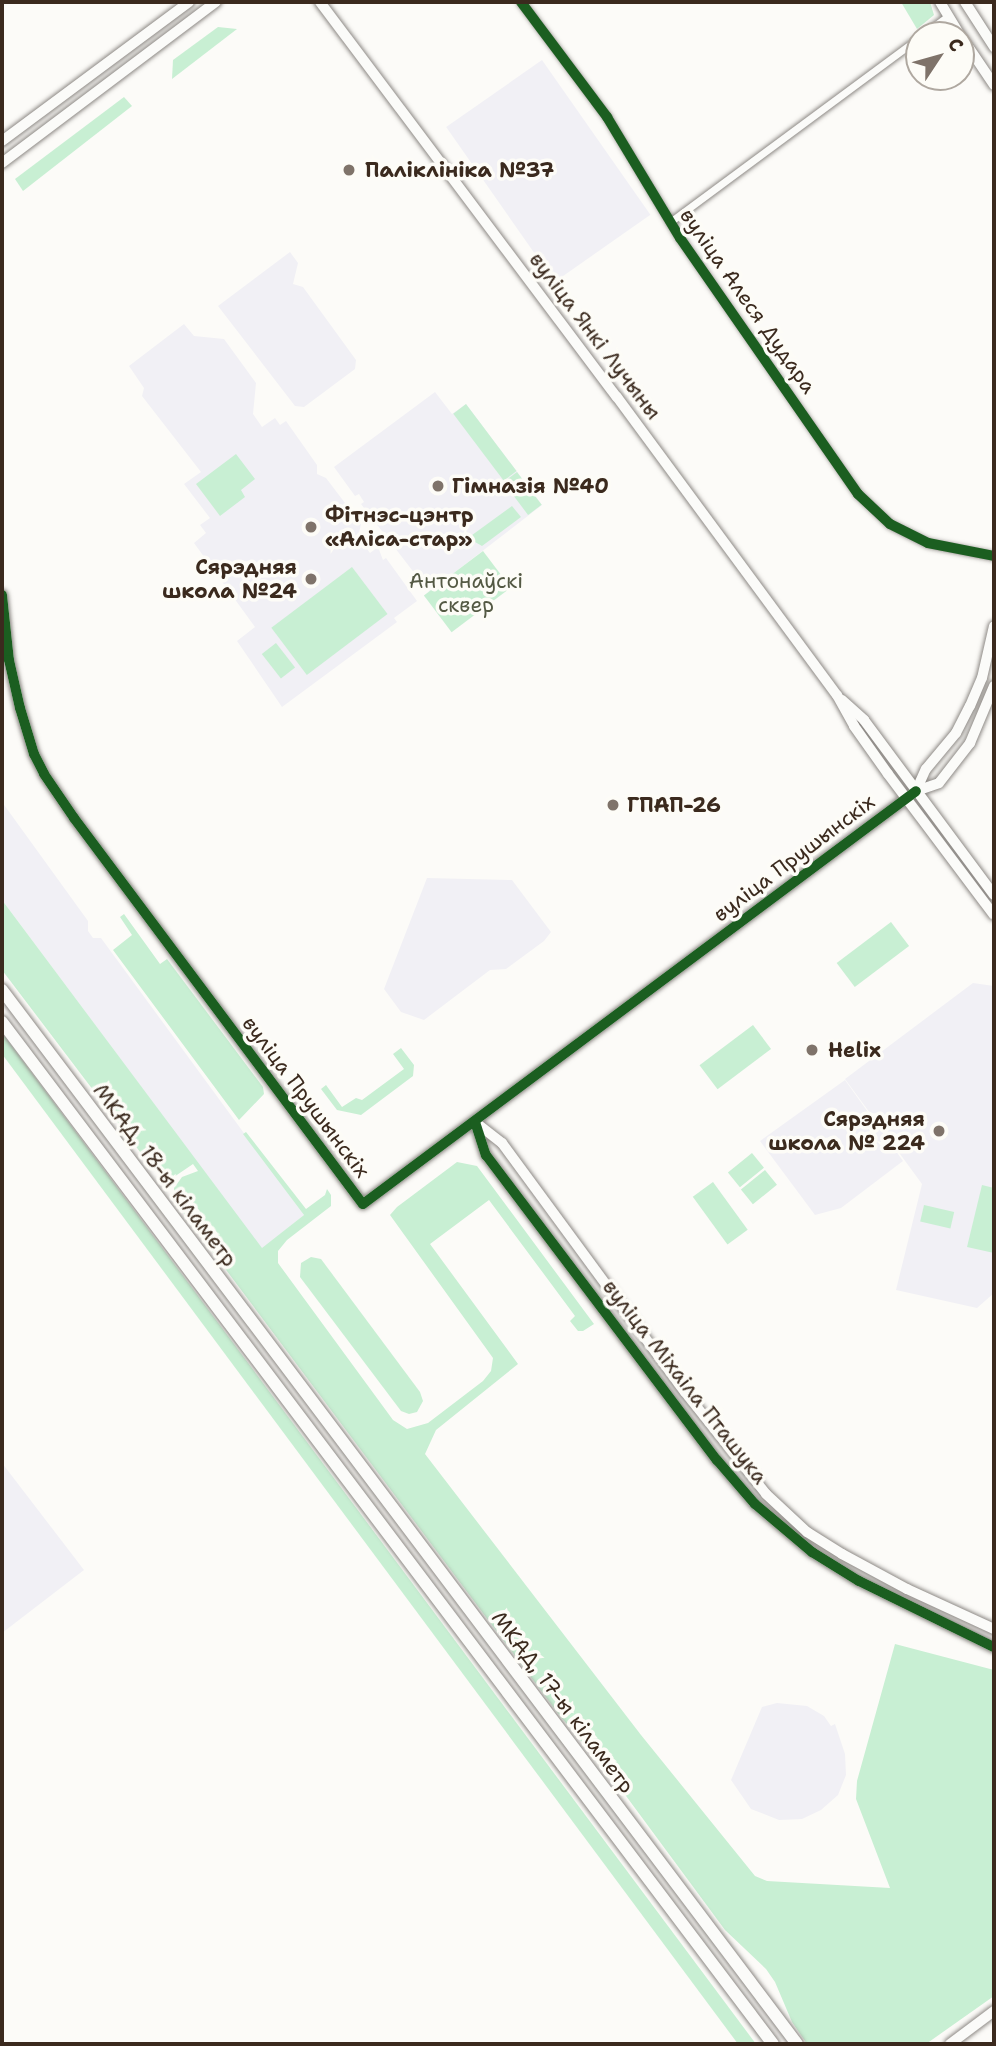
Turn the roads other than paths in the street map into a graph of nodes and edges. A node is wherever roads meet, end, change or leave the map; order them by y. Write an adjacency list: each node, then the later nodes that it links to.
1 (189, 2): 14 (main road)
2 (216, 2): 15 (main road)
3 (320, 2): 21 (street, вуліца Янкі Лучыны)
4 (521, 2): 16 (street, вуліца Алеся Дудара)
5 (940, 2): 7 (street)
6 (965, 2): 10 (street)
7 (948, 16): 8 (street); 9 (street)
8 (941, 21)
9 (951, 21)
10 (994, 47)
11 (905, 48): 16 (street)
12 (975, 58): 13 (street)
13 (994, 85)
14 (2, 141)
15 (2, 163)
16 (670, 222): 17 (street, вуліца Алеся Дудара)
17 (994, 556)
18 (2, 596): 28 (street, вуліца Прушынскіх)
19 (994, 626): 22 (street)
20 (994, 687): 22 (street)
21 (837, 695): 22 (street, вуліца Янкі Лучыны); 23 (street, вуліца Янкі Лучыны)
22 (915, 791): 23 (street, вуліца Прушынскіх); 24 (street, вуліца Янкі Лучыны)
23 (906, 798): 25 (street, вуліца Янкі Лучыны); 28 (street, вуліца Прушынскіх)
24 (994, 895)
25 (994, 915)
26 (2, 990): 29 (highway, МКАД, 18-ы кіламетр)
27 (2, 1022): 30 (highway, МКАД, 18-ы кіламетр)
28 (475, 1122): 31 (street, вуліца Міхаіла Пташука); 32 (street, вуліца Міхаіла Пташука)
29 (298, 1383): 35 (highway, МКАД, 17-ы кіламетр)
30 (285, 1394): 34 (highway, МКАД, 17-ы кіламетр)
31 (994, 1629)
32 (994, 1647)
33 (994, 2011): 36 (street)
34 (773, 2044)
35 (797, 2044)
36 (950, 2044)

